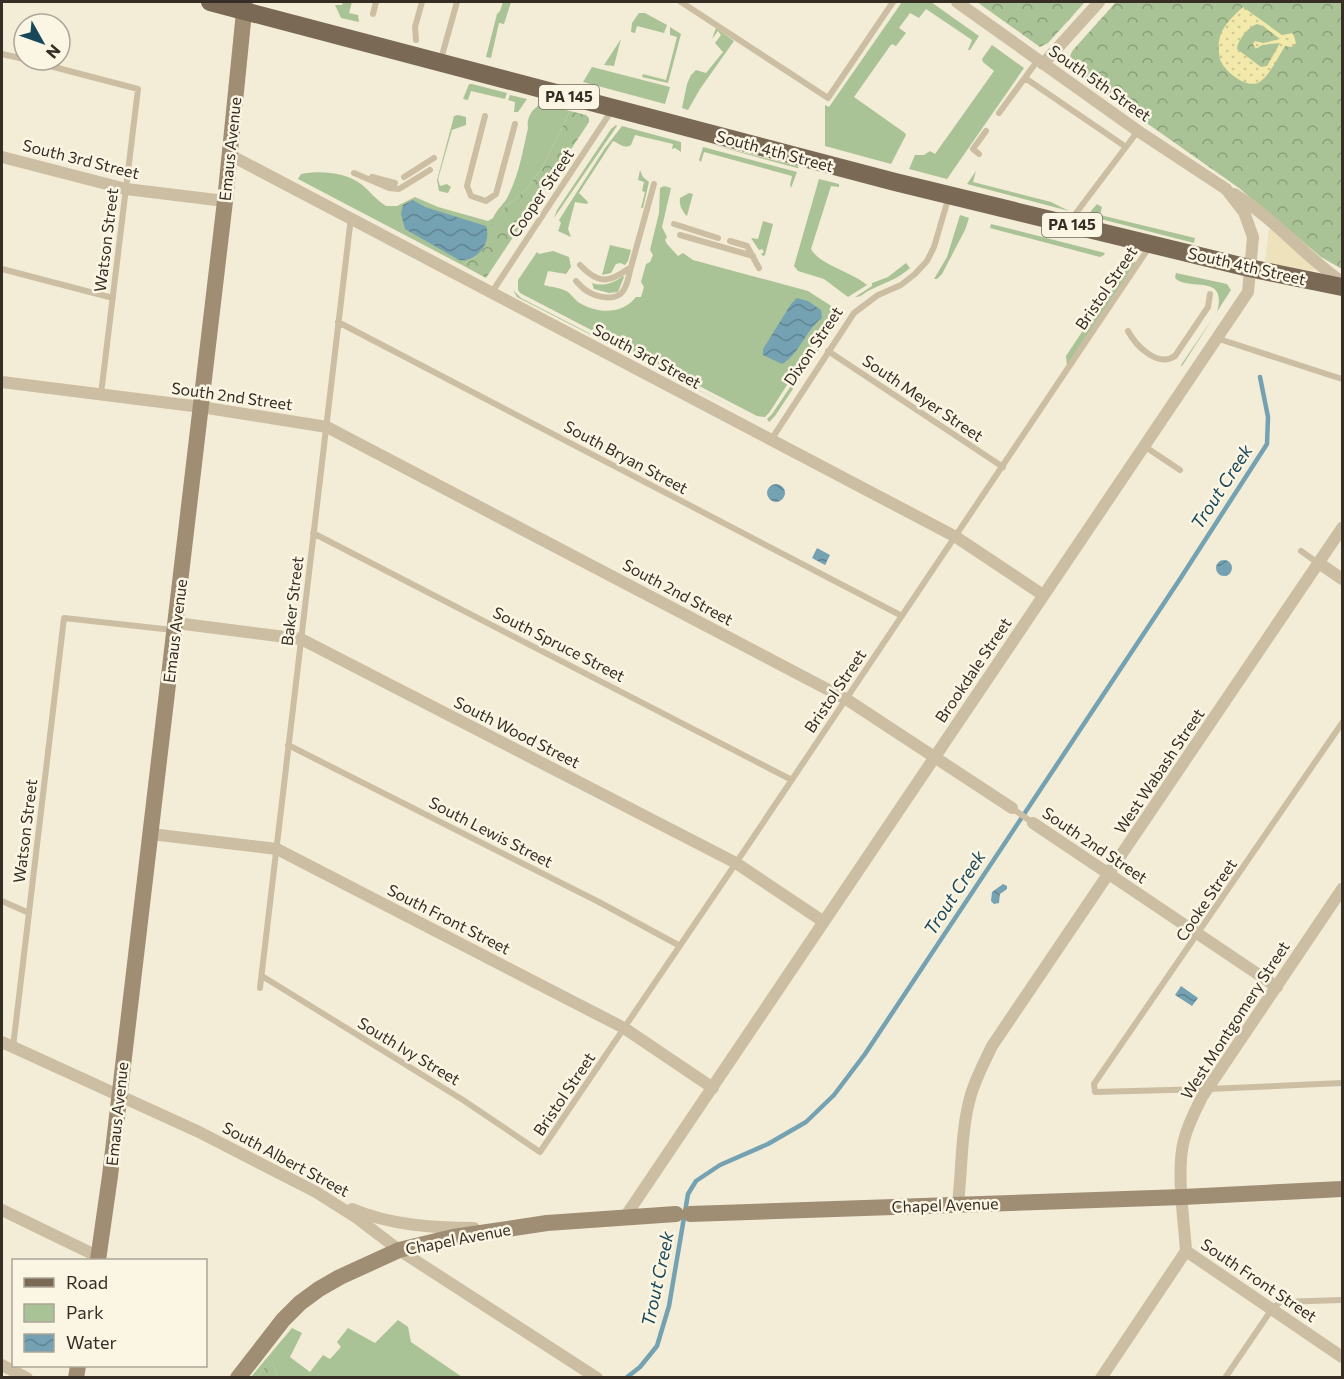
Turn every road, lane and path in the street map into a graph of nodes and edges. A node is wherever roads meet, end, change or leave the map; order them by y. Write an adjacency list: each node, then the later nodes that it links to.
1 (210, 2): 9 (main road, South 4th Street / PA 145)
2 (376, 2): 10 (lane)
3 (422, 2): 11 (lane)
4 (457, 2): 13 (lane)
5 (681, 2): 6 (lane)
6 (892, 2)
7 (957, 2): 12 (street, South 5th Street)
8 (1099, 2): 12 (street)
9 (245, 6): 13 (main road, South 4th Street / PA 145); 24 (main road, Emaus Avenue)
10 (373, 15)
11 (416, 40)
12 (1041, 62): 15 (lane); 21 (street, South 5th Street)
13 (440, 63): 16 (main road, South 4th Street / PA 145)
14 (72, 72): 31 (lane, Watson Street)
15 (1025, 78): 17 (lane); 22 (lane)
16 (614, 108): 33 (main road, South 4th Street / PA 145); 51 (lane, Cooper Street)
17 (999, 113)
18 (485, 116): 19 (lane)
19 (515, 124)
20 (986, 131): 23 (lane)
21 (1138, 131): 22 (lane); 32 (street, South 5th Street)
22 (1126, 147): 37 (lane)
23 (979, 154)
24 (230, 155): 34 (main road, Emaus Avenue); 35 (street, South 3rd Street)
25 (2, 157): 31 (street, South 3rd Street)
26 (434, 158): 28 (lane)
27 (430, 170): 29 (lane)
28 (404, 177)
29 (395, 183)
30 (654, 184): 44 (lane)
31 (126, 189): 34 (street, South 3rd Street); 53 (lane, Watson Street)
32 (1226, 189): 46 (street, South 5th Street); 49 (street, South 5th Street)
33 (949, 196): 37 (main road, South 4th Street / PA 145); 57 (lane, Dixon Street)
34 (225, 201): 61 (main road, Emaus Avenue)
35 (351, 217): 51 (street, South 3rd Street); 54 (lane, Baker Street)
36 (674, 224): 39 (lane)
37 (1068, 224): 41 (main road, South 4th Street / PA 145)
38 (680, 235): 42 (lane)
39 (718, 238)
40 (730, 241): 42 (lane)
41 (1151, 244): 46 (main road, South 4th Street / PA 145); 65 (lane, Bristol Street)
42 (753, 256): 45 (lane)
43 (580, 265): 44 (lane)
44 (631, 267): 48 (lane)
45 (759, 268)
46 (1249, 268): 50 (main road, South 4th Street / PA 145); 56 (street, Brookdale Street)
47 (2, 269): 53 (lane)
48 (576, 281)
49 (1342, 282)
50 (1342, 287)
51 (492, 292): 63 (street, South 3rd Street)
52 (1210, 294): 55 (lane)
53 (113, 298): 60 (lane, Watson Street)
54 (338, 322): 62 (lane, Baker Street); 74 (lane, South Bryan Street)
55 (1128, 331)
56 (1216, 339): 58 (lane); 64 (street, Brookdale Street)
57 (828, 351): 63 (lane, Dixon Street); 65 (lane, South Meyer Street)
58 (1342, 379)
59 (2, 382): 60 (street, South 2nd Street)
60 (101, 394): 61 (street, South 2nd Street)
61 (201, 407): 62 (street, South 2nd Street); 76 (main road, Emaus Avenue)
62 (327, 427): 68 (lane, Baker Street); 78 (street, South 2nd Street)
63 (771, 440): 69 (street, South 3rd Street)
64 (1144, 446): 66 (lane); 73 (street, Brookdale Street)
65 (1003, 467): 69 (lane, Bristol Street)
66 (1180, 470)
67 (1342, 528): 71 (street, West Wabash Street)
68 (313, 533): 77 (lane, Baker Street); 82 (lane, South Spruce Street)
69 (956, 537): 73 (street, South 3rd Street); 74 (lane, Bristol Street)
70 (1301, 551): 71 (lane)
71 (1319, 563): 72 (street); 88 (street, West Wabash Street)
72 (1342, 579)
73 (1043, 596): 81 (street, Brookdale Street)
74 (902, 616): 78 (lane, Bristol Street)
75 (64, 618): 76 (lane, South Wood Street); 91 (lane, Watson Street)
76 (175, 627): 77 (street, South Wood Street); 85 (main road, Emaus Avenue)
77 (301, 639): 80 (lane, Baker Street); 87 (street, South Wood Street)
78 (846, 699): 81 (street, South 2nd Street); 82 (lane, Bristol Street)
79 (1342, 723): 93 (lane, Cooke Street)
80 (288, 745): 86 (lane, Baker Street); 94 (lane, South Lewis Street)
81 (934, 757): 83 (street, South 2nd Street); 92 (street, Brookdale Street)
82 (792, 780): 87 (lane, Bristol Street)
83 (1012, 808): 84 (lane, South 2nd Street)
84 (1033, 823): 88 (street, South 2nd Street)
85 (151, 834): 86 (street, South Front Street); 104 (main road, Emaus Avenue)
86 (277, 849): 95 (lane, Baker Street); 98 (street, South Front Street)
87 (736, 863): 92 (street, South Wood Street); 94 (lane, Bristol Street)
88 (1109, 875): 93 (street, South 2nd Street); 109 (street, West Wabash Street)
89 (1342, 889): 96 (street, West Montgomery Street)
90 (2, 901): 91 (lane)
91 (29, 914): 100 (lane, Watson Street)
92 (824, 922): 102 (street, Brookdale Street)
93 (1199, 935): 96 (street, South 2nd Street); 103 (lane, Cooke Street)
94 (680, 946): 98 (lane, Bristol Street)
95 (262, 976): 97 (lane, Baker Street); 105 (lane, South Ivy Street)
96 (1277, 987): 103 (street, West Montgomery Street)
97 (261, 988)
98 (624, 1028): 102 (street, South Front Street); 105 (lane, Bristol Street)
99 (2, 1042): 100 (street, South Albert Street)
100 (13, 1048): 104 (street, South Albert Street)
101 (1342, 1083): 103 (lane)
102 (713, 1088): 111 (street, Brookdale Street)
103 (1208, 1089): 107 (street, West Montgomery Street)
104 (119, 1094): 108 (street, South Albert Street); 115 (main road, Emaus Avenue)
105 (540, 1152)
106 (1342, 1189): 107 (main road, Chapel Avenue)
107 (1183, 1197): 109 (main road, Chapel Avenue); 114 (street, West Montgomery Street)
108 (334, 1202): 112 (street, Chapel Avenue); 113 (street, South Albert Street)
109 (958, 1204): 111 (main road, Chapel Avenue)
110 (2, 1210): 115 (street)
111 (626, 1217): 112 (main road, Chapel Avenue)
112 (547, 1223): 113 (main road, Chapel Avenue)
113 (399, 1250): 121 (main road, Chapel Avenue); 122 (street, South Albert Street)
114 (1186, 1251): 117 (street, South Front Street); 123 (street)
115 (98, 1258)
116 (1342, 1300): 117 (lane)
117 (1272, 1309): 118 (street, South Front Street); 124 (lane)
118 (1342, 1357)
119 (2, 1365): 120 (street)
120 (27, 1377)
121 (238, 1377)
122 (597, 1377)
123 (1101, 1377)
124 (1225, 1377)

